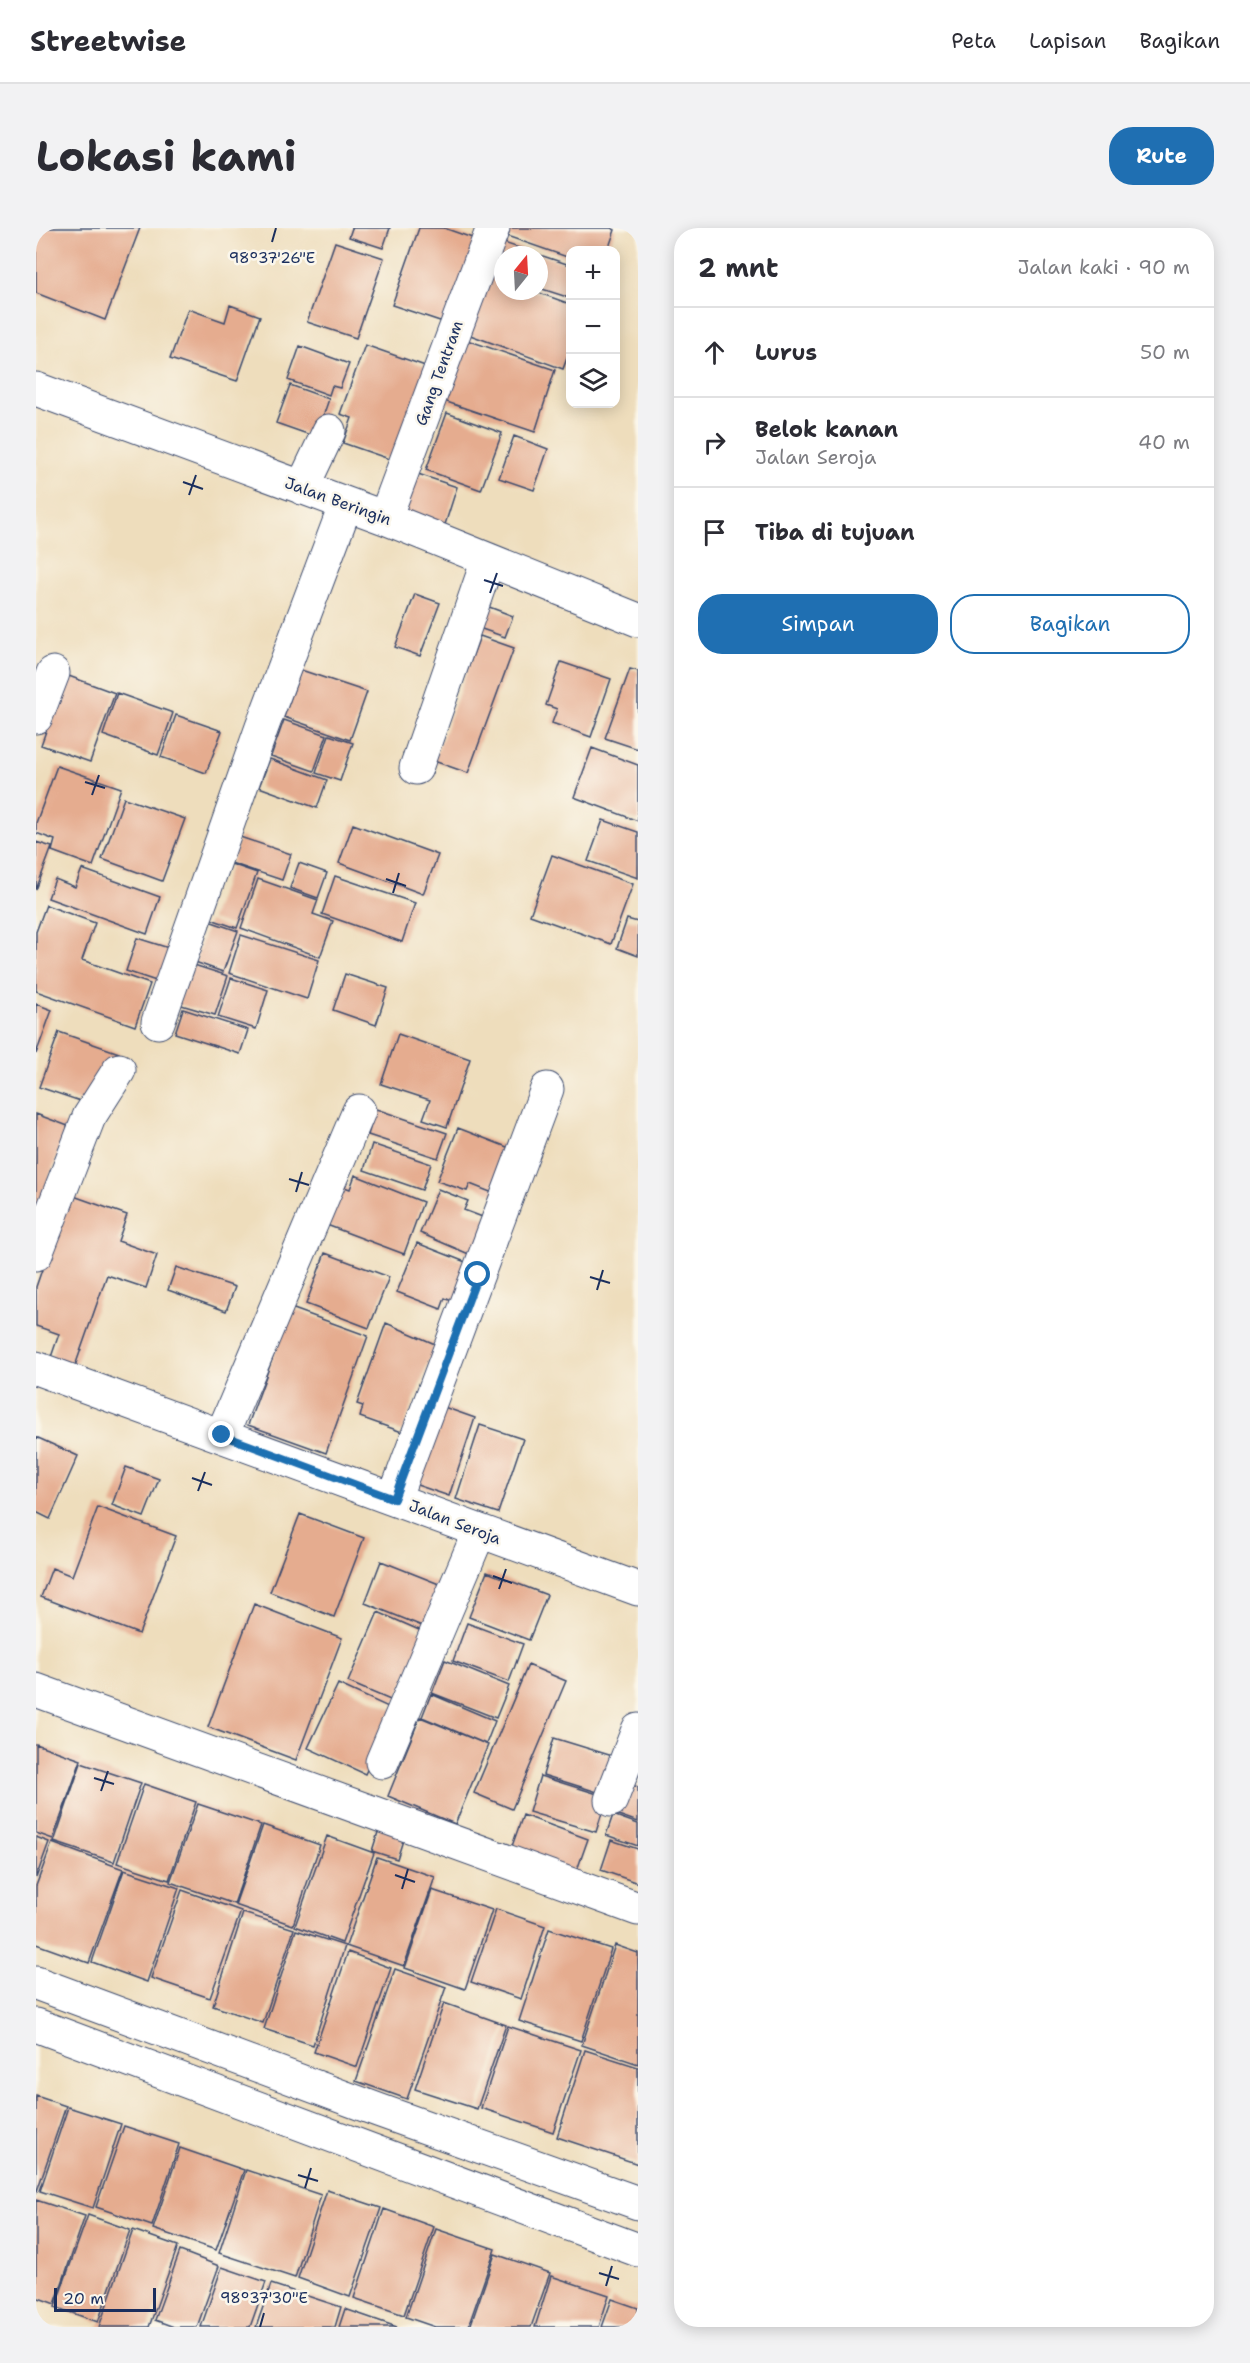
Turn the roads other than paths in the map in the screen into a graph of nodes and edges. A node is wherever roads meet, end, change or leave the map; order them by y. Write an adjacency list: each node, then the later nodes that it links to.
1 (493, 228): 6 (street, Gang Tentram)
2 (36, 389): 4 (street, Jalan Beringin)
3 (329, 432): 4 (street)
4 (302, 488): 5 (street, Jalan Beringin)
5 (346, 504): 6 (street, Jalan Beringin); 12 (street)
6 (385, 518): 7 (street, Jalan Beringin)
7 (488, 560): 8 (street, Jalan Beringin); 11 (street)
8 (638, 620)
9 (53, 673): 10 (street)
10 (36, 717)
11 (416, 768)
12 (158, 1022)
13 (119, 1070): 16 (street)
14 (548, 1089): 19 (street)
15 (359, 1111): 18 (street)
16 (36, 1254)
17 (36, 1368): 18 (street, Jalan Seroja)
18 (222, 1435): 19 (street, Jalan Seroja)
19 (394, 1499): 20 (street, Jalan Seroja)
20 (479, 1532): 21 (street, Jalan Seroja); 24 (street)
21 (638, 1589)
22 (36, 1690): 26 (street)
23 (638, 1730): 25 (street)
24 (382, 1762)
25 (611, 1800)
26 (638, 1909)
27 (36, 1983): 29 (street)
28 (36, 2025): 30 (street)
29 (378, 2110): 30 (street); 31 (street)
30 (365, 2148): 32 (street)
31 (638, 2203)
32 (638, 2250)

